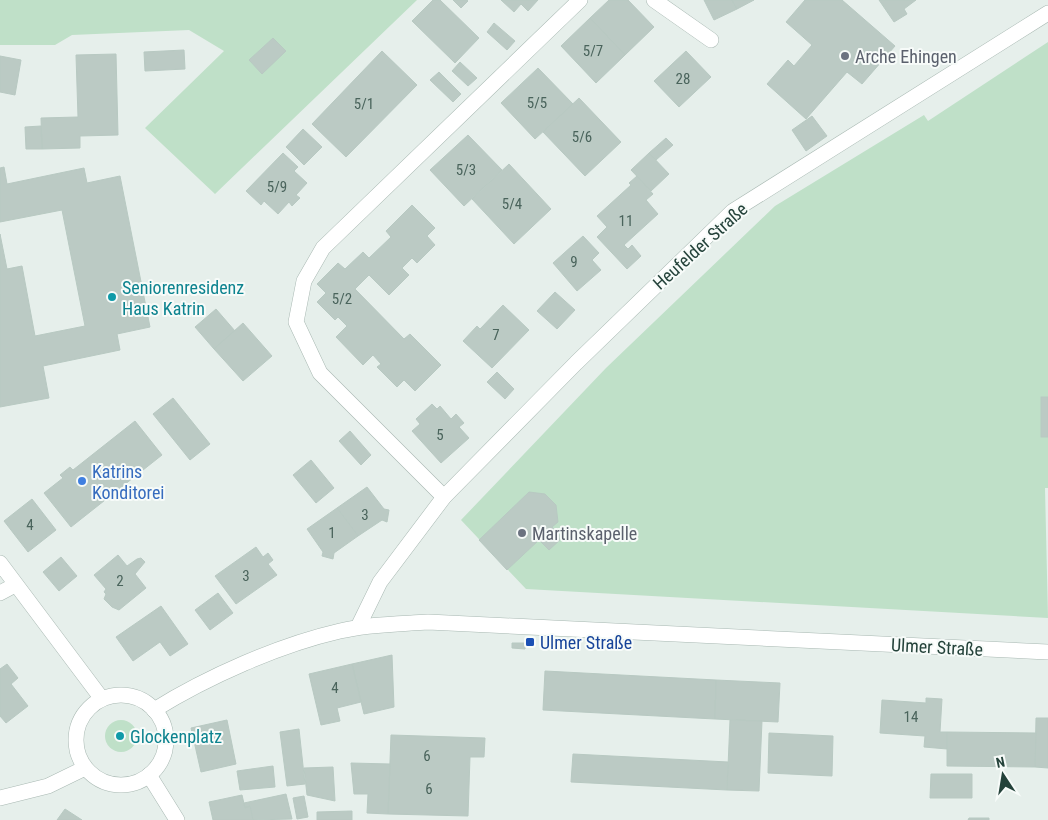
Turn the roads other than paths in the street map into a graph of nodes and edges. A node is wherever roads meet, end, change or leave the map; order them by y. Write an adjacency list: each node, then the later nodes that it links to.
1 (580, 0): 5 (street)
2 (654, 0): 4 (street)
3 (1048, 13): 5 (street, Heufelder Straße)
4 (711, 40)
5 (444, 498): 9 (street, Heufelder Straße)
6 (0, 563): 7 (street)
7 (15, 585): 8 (street); 11 (street)
8 (0, 593)
9 (358, 627): 10 (street, Ulmer Straße); 12 (street, Ulmer Straße)
10 (1048, 652)
11 (102, 699): 12 (street); 13 (street)
12 (154, 710): 14 (street)
13 (85, 768): 14 (street); 15 (street)
14 (149, 775): 16 (street)
15 (0, 798)
16 (177, 820)

